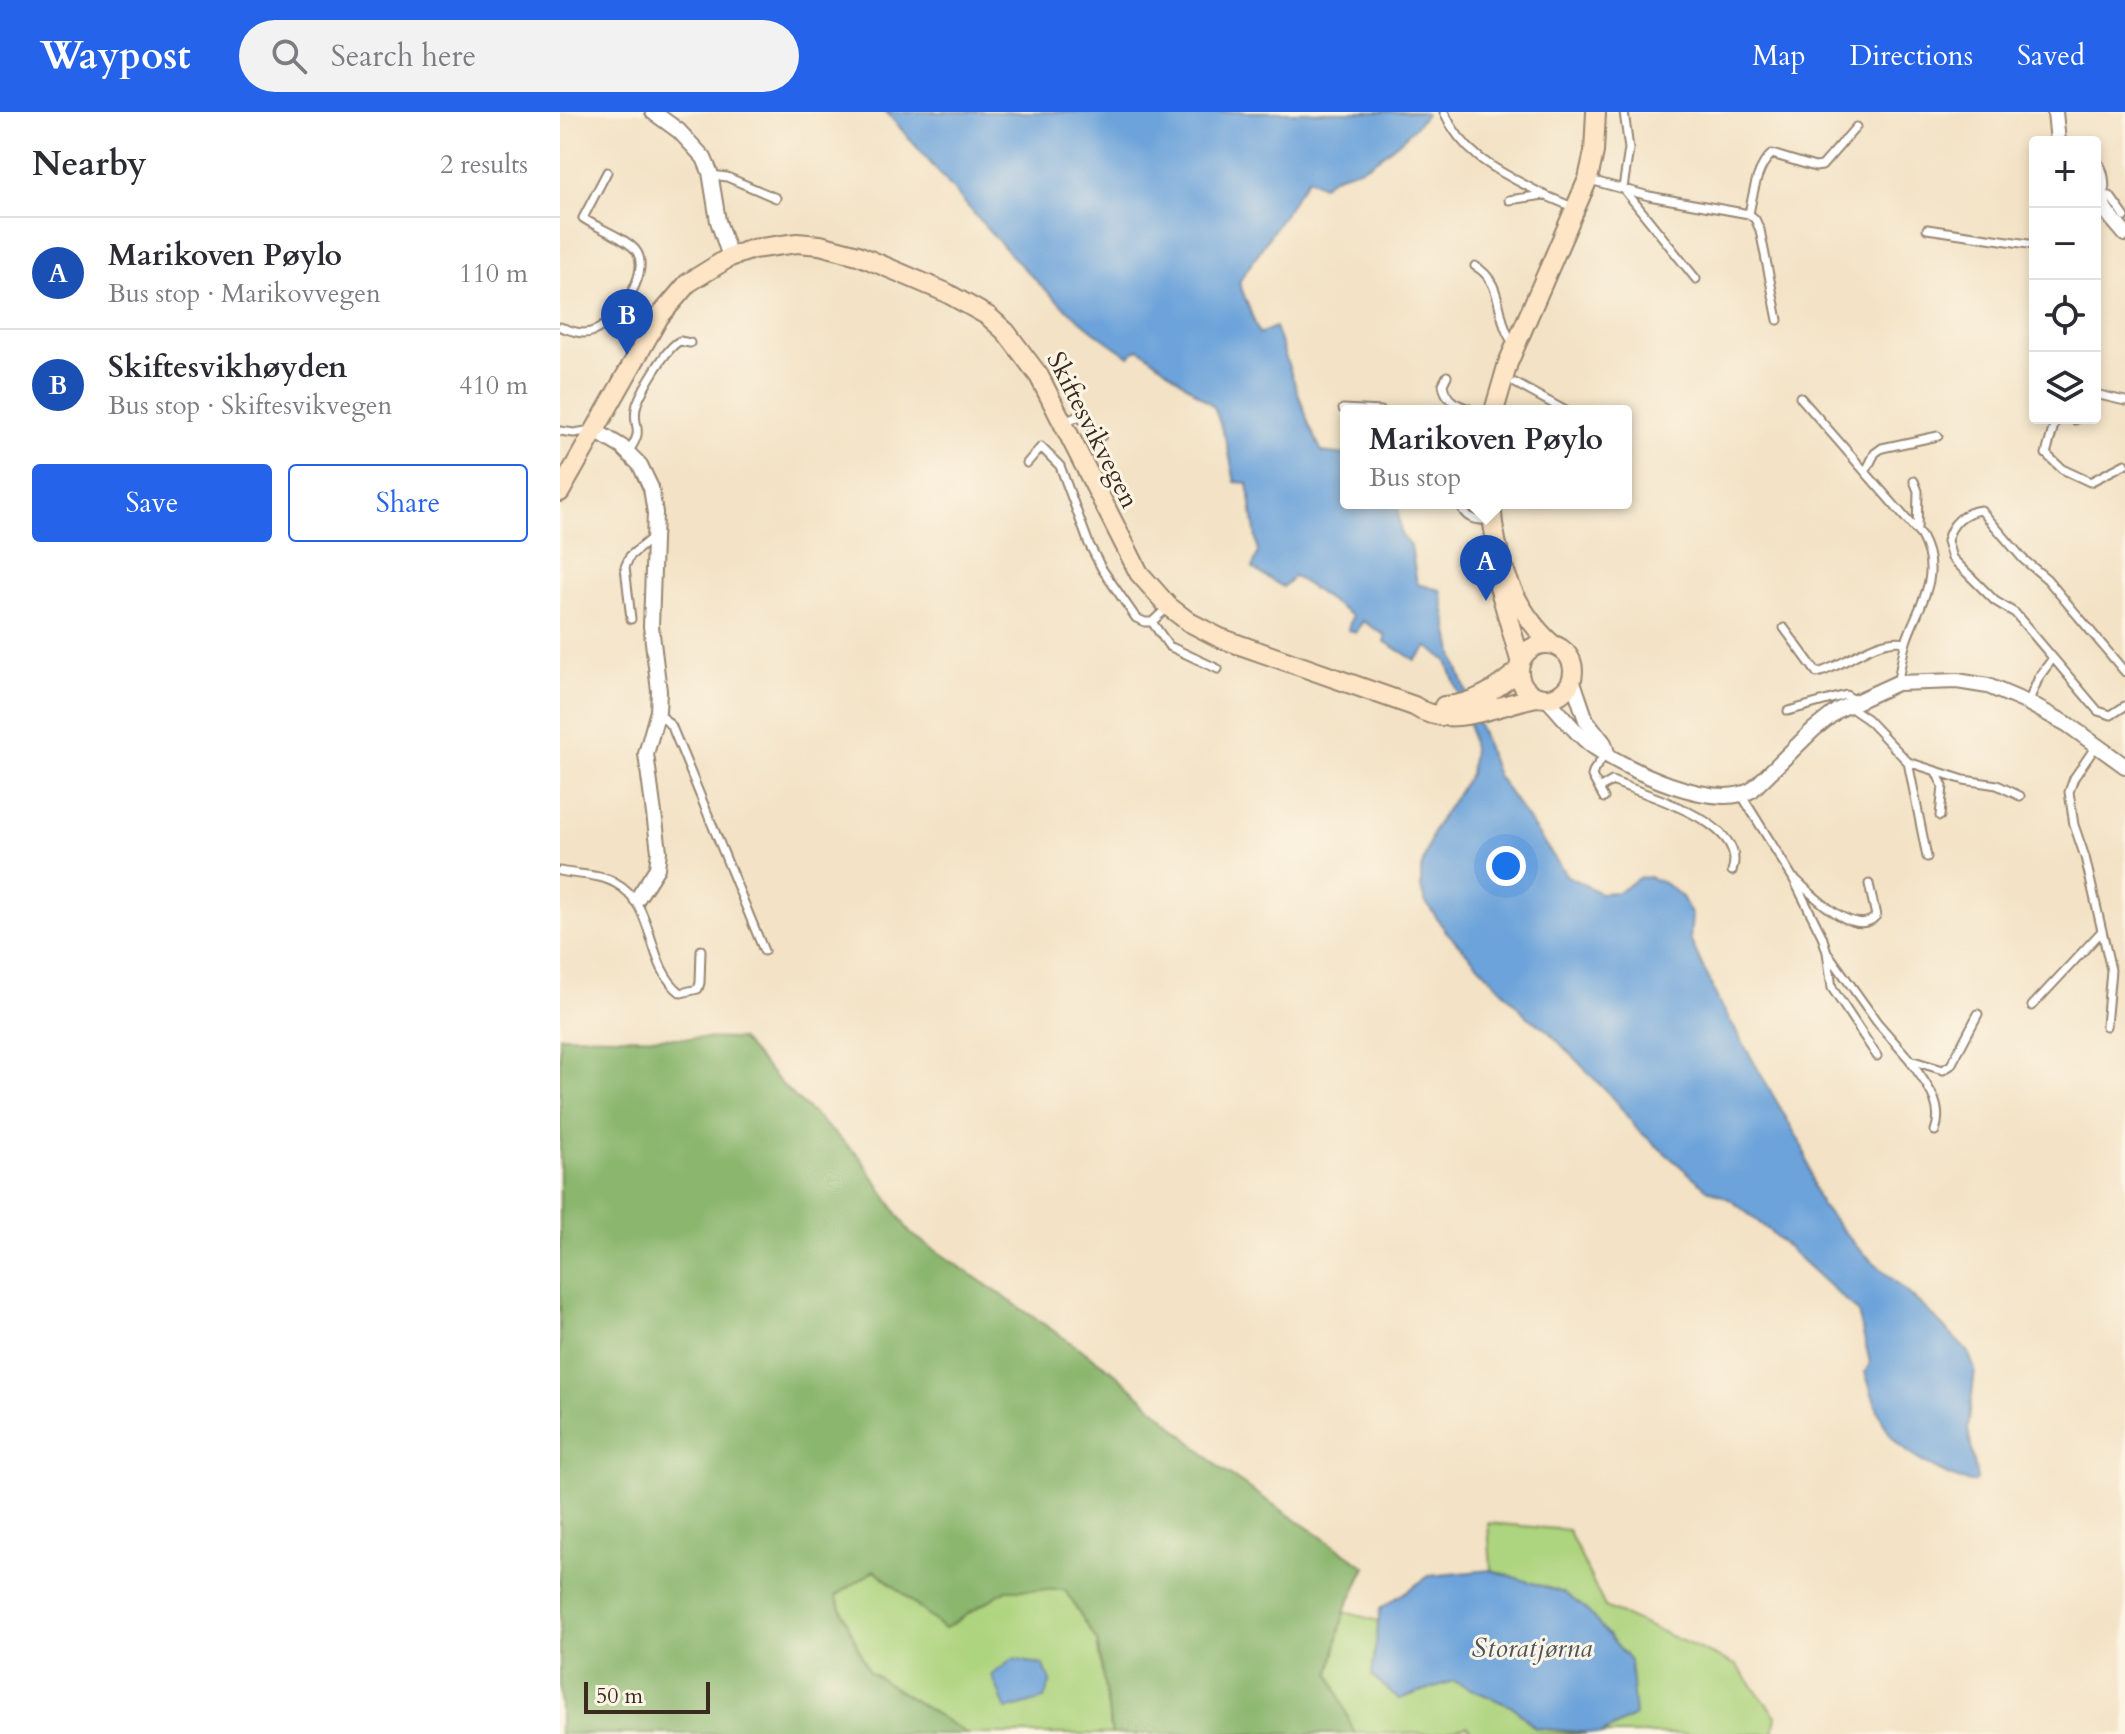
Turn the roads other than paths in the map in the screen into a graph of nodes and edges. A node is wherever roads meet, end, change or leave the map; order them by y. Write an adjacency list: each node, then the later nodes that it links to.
1 (653, 112): 9 (street)
2 (1444, 112): 12 (lane)
3 (1596, 112): 10 (main road)
4 (1624, 112): 11 (lane)
5 (2055, 112): 7 (street)
6 (1856, 127): 17 (lane)
7 (2057, 136)
8 (607, 172): 26 (lane)
9 (711, 175): 13 (lane); 22 (street)
10 (1588, 179): 11 (lane); 16 (main road)
11 (1623, 188): 17 (lane); 24 (lane)
12 (1544, 195): 14 (lane); 16 (lane)
13 (776, 198)
14 (1509, 200)
15 (2101, 205): 18 (lane); 20 (street)
16 (1577, 209): 28 (main road)
17 (1749, 214): 25 (lane)
18 (2125, 217)
19 (1927, 229): 21 (lane)
20 (2125, 234)
21 (2029, 244)
22 (730, 257): 37 (main road, Skiftesvikvegen); 39 (main road, Skiftesvikvegen)
23 (1475, 266): 28 (lane)
24 (1696, 279)
25 (1778, 320)
26 (560, 327)
27 (690, 343): 43 (lane)
28 (1516, 346): 35 (main road)
29 (1447, 376): 34 (lane)
30 (1515, 383): 36 (lane)
31 (2101, 395): 33 (lane)
32 (1800, 397): 46 (lane)
33 (2125, 401)
34 (1457, 405)
35 (1495, 405)
36 (1555, 405)
37 (1062, 424): 41 (lane); 53 (main road, Skiftesvikvegen)
38 (2054, 424): 45 (lane)
39 (594, 430): 40 (lane); 43 (street); 48 (main road, Skiftesvikvegen)
40 (560, 431)
41 (1102, 436)
42 (1938, 436): 46 (lane)
43 (628, 452): 52 (street)
44 (1027, 463): 55 (lane)
45 (2125, 464)
46 (1866, 471): 51 (lane)
47 (1914, 481): 51 (lane)
48 (560, 492)
49 (1462, 509): 50 (lane)
50 (1492, 518): 58 (main road); 61 (main road)
51 (1917, 533): 57 (lane)
52 (654, 535): 54 (lane); 69 (street)
53 (1168, 606): 55 (lane); 71 (main road, Skiftesvikvegen)
54 (631, 619)
55 (1152, 622): 60 (lane)
56 (1784, 628): 57 (lane)
57 (1906, 642): 64 (lane)
58 (1553, 645): 61 (main road); 63 (main road)
59 (2053, 658): 62 (lane); 67 (lane); 68 (lane)
60 (1218, 669)
61 (1515, 670): 65 (main road); 71 (main road, Skiftesvikvegen)
62 (2125, 672)
63 (1572, 679): 65 (main road); 73 (street)
64 (1897, 683): 66 (street); 67 (street)
65 (1534, 698): 71 (main road, Skiftesvikvegen); 73 (street)
66 (1851, 703): 70 (lane); 74 (lane); 78 (street)
67 (2028, 703): 72 (street)
68 (2125, 706)
69 (658, 711): 87 (street); 90 (lane)
70 (1788, 711)
71 (1438, 715)
72 (2096, 746): 75 (street); 88 (lane)
73 (1607, 753): 77 (lane); 78 (street)
74 (1908, 762): 76 (lane); 82 (lane)
75 (2125, 766)
76 (1935, 772): 79 (lane); 81 (lane)
77 (1599, 789): 80 (lane); 84 (lane)
78 (1742, 796): 85 (lane)
79 (2020, 796)
80 (1604, 798)
81 (1940, 816)
82 (1927, 857)
83 (560, 871): 87 (lane)
84 (1732, 871)
85 (1793, 878): 86 (lane); 91 (lane)
86 (1869, 884)
87 (637, 899): 89 (lane)
88 (2101, 932): 92 (lane); 94 (lane)
89 (701, 950)
90 (764, 951)
91 (1827, 952): 95 (lane); 96 (lane)
92 (2032, 1006)
93 (1978, 1014): 96 (lane)
94 (2106, 1026)
95 (1877, 1056)
96 (1910, 1060): 97 (lane)
97 (1935, 1131)

